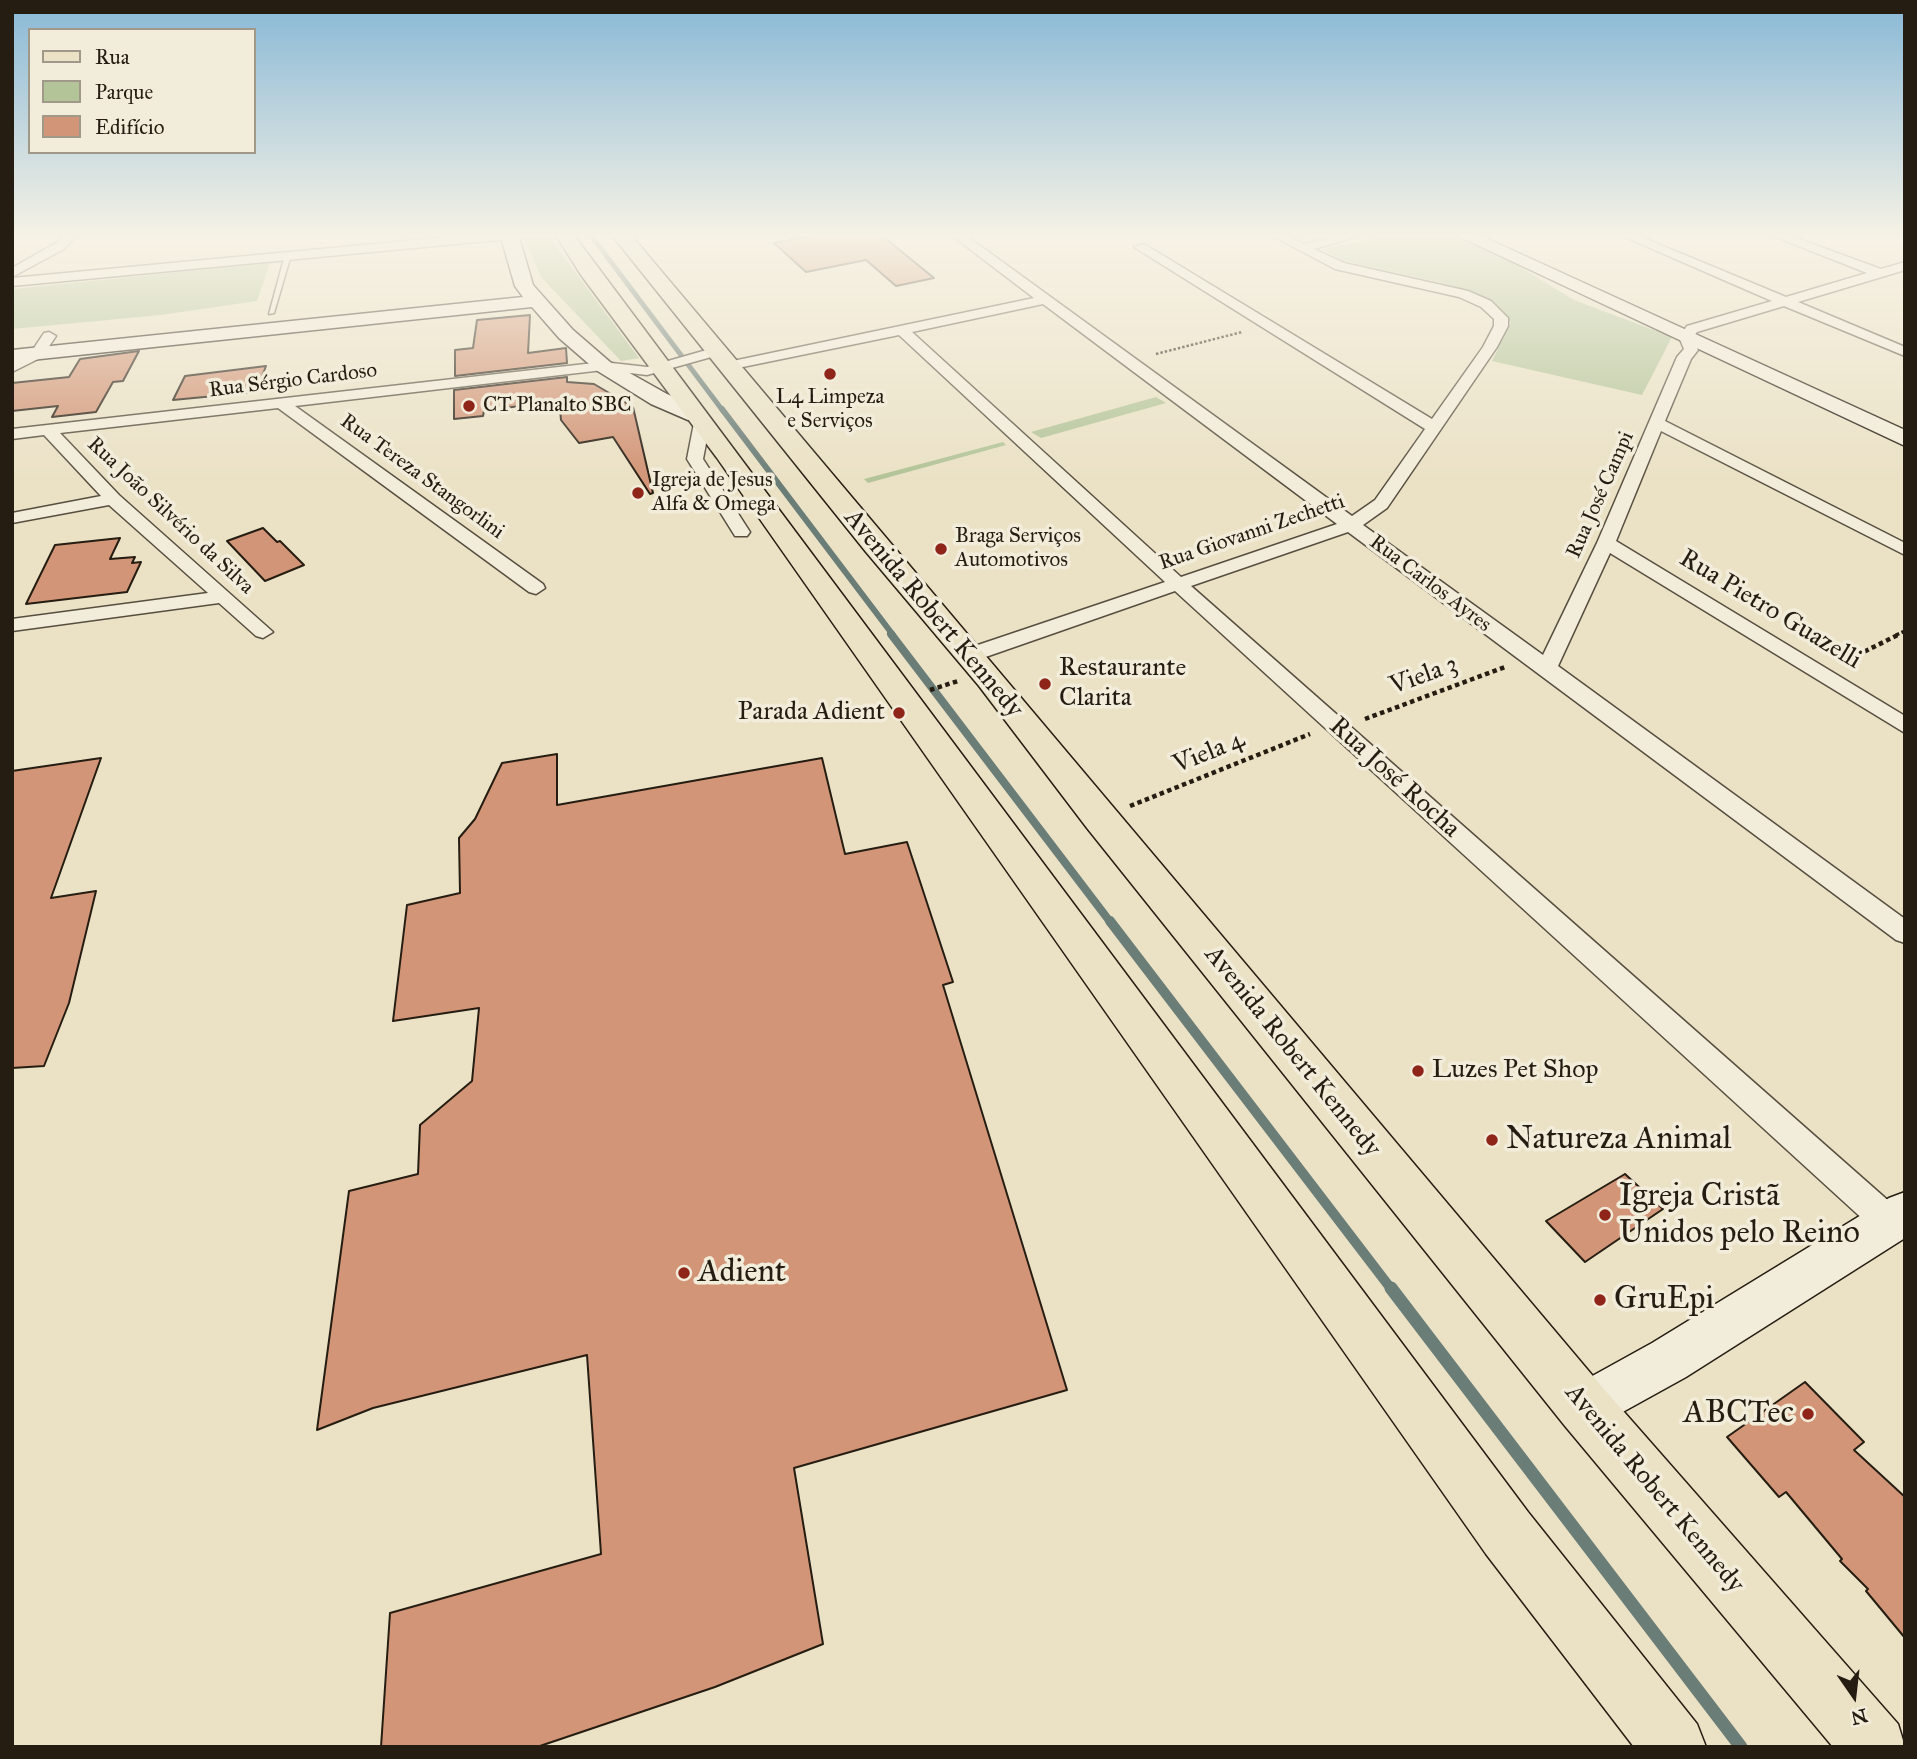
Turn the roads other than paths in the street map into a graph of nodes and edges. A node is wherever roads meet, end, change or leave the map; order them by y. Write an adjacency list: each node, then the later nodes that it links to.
1 (241, 316): 14 (street)
2 (343, 316): 18 (street)
3 (552, 316): 21 (street)
4 (628, 316): 22 (main road)
5 (684, 316): 20 (main road, Avenida Robert Kennedy)
6 (968, 316): 13 (street)
7 (1067, 316): 33 (street, Rua Carlos Ayres)
8 (1251, 316): 27 (street)
9 (1499, 316): 27 (street, Rua Giovanni Zechetti)
10 (1641, 316): 15 (street)
11 (1738, 316): 15 (street)
12 (1818, 316): 17 (street)
13 (902, 330): 20 (street); 37 (street, Rua José Rocha)
14 (49, 336): 16 (street); 18 (street)
15 (1686, 337): 26 (street, Rua José Campi); 30 (street)
16 (12, 340)
17 (1905, 352)
18 (37, 354): 19 (street); 23 (street)
19 (12, 356)
20 (717, 358): 22 (street); 42 (main road, Avenida Robert Kennedy)
21 (603, 366): 22 (street, Rua Sérgio Cardoso); 24 (street, Rua Sérgio Cardoso); 25 (street)
22 (668, 367): 25 (main road)
23 (12, 368)
24 (282, 404): 28 (street, Rua Sérgio Cardoso); 38 (street, Rua Tereza Stangorlini)
25 (699, 419): 34 (street); 48 (main road)
26 (1657, 423): 35 (street, Rua José Campi); 36 (street)
27 (1434, 427): 33 (street, Rua Giovanni Zechetti)
28 (48, 430): 29 (street, Rua Sérgio Cardoso); 31 (street, Rua João Silvério da Silva)
29 (12, 434)
30 (1905, 439)
31 (113, 499): 32 (street); 39 (street, Rua João Silvério da Silva)
32 (12, 518)
33 (1351, 525): 37 (street, Rua Giovanni Zechetti); 43 (street, Rua Carlos Ayres)
34 (741, 532)
35 (1606, 543): 43 (street, Rua José Campi); 44 (street, Rua Pietro Guazelli)
36 (1905, 550)
37 (1177, 583): 42 (street, Rua Giovanni Zechetti); 46 (street, Rua José Rocha)
38 (536, 588)
39 (222, 597): 40 (street); 41 (street, Rua João Silvério da Silva)
40 (12, 625)
41 (263, 632)
42 (966, 668): 47 (main road, Avenida Robert Kennedy)
43 (1546, 670): 45 (street, Rua Carlos Ayres)
44 (1905, 726)
45 (1905, 933)
46 (1897, 1218): 47 (street)
47 (1584, 1407): 50 (main road, Avenida Robert Kennedy)
48 (1635, 1719): 49 (main road)
49 (1674, 1747)
50 (1875, 1747)

